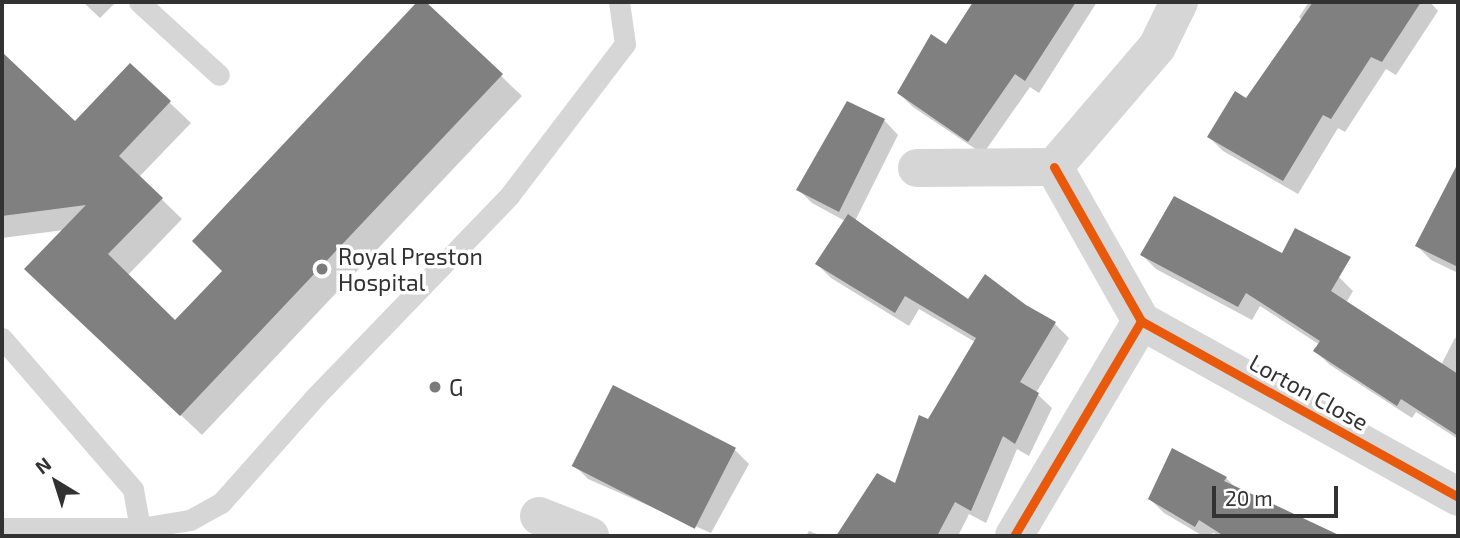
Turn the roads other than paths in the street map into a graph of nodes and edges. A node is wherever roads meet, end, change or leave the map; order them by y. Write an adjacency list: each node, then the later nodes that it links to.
1 (139, 2): 4 (lane)
2 (619, 2): 12 (lane)
3 (1179, 2): 5 (street)
4 (219, 75)
5 (1054, 167): 6 (street); 7 (street)
6 (917, 168)
7 (1141, 321): 9 (street, Lorton Close); 14 (street)
8 (3, 342): 12 (lane)
9 (1458, 497)
10 (539, 516): 13 (street)
11 (2, 528): 12 (lane)
12 (137, 532)
13 (590, 536)
14 (1014, 536)

